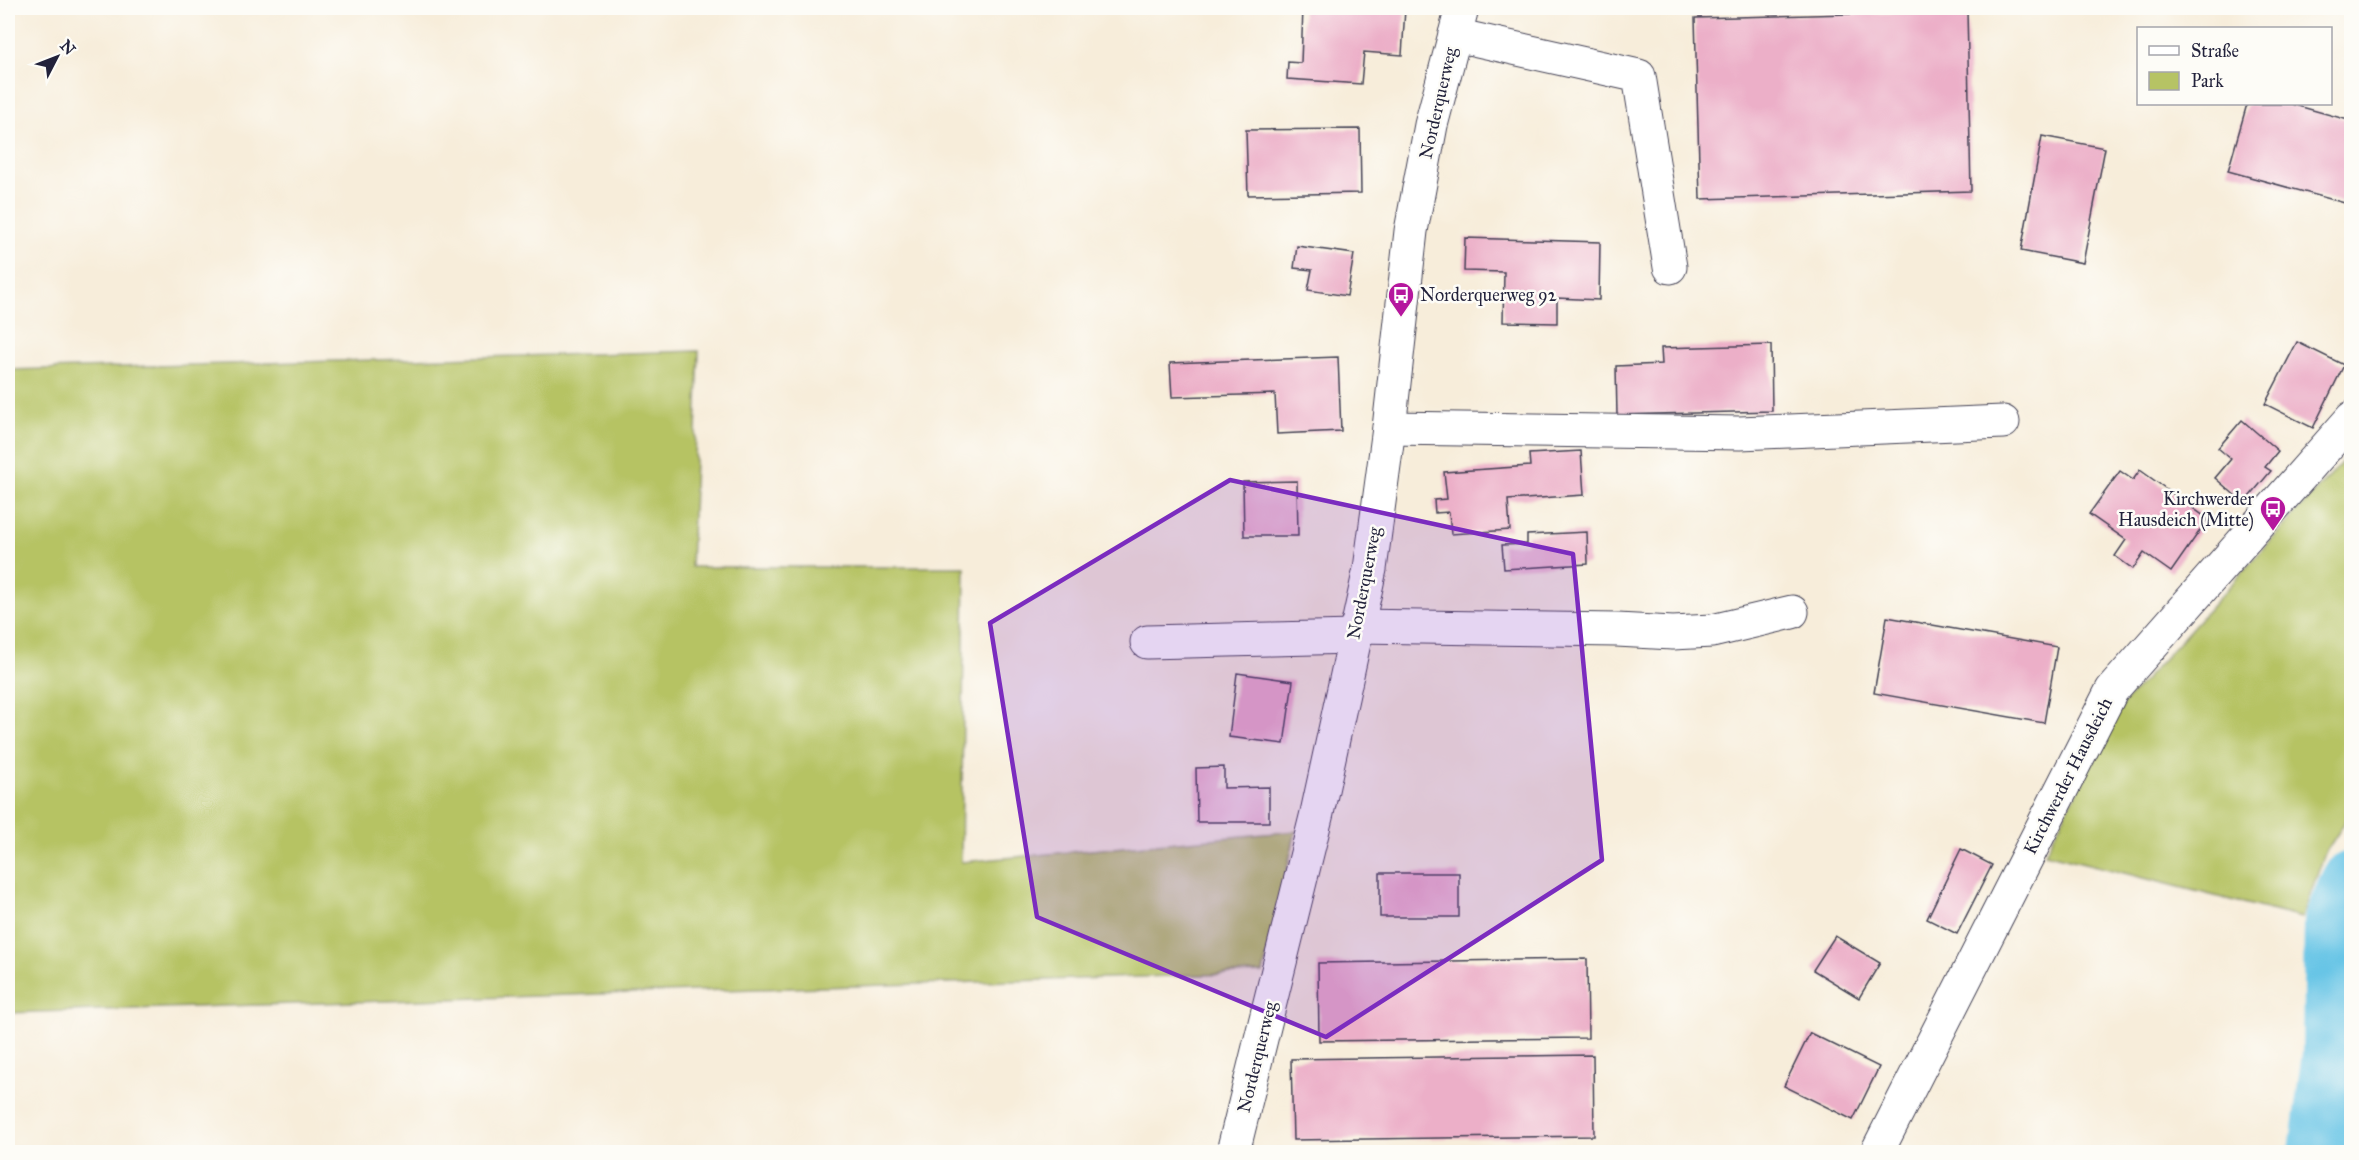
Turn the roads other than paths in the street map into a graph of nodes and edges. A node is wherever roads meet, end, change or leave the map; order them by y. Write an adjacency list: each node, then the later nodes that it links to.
1 (1458, 21): 2 (street); 5 (street, Norderquerweg)
2 (1670, 267)
3 (2352, 418): 10 (street, Kirchwerder Hausdeich)
4 (2003, 422): 5 (street)
5 (1389, 428): 7 (street, Norderquerweg)
6 (1792, 612): 7 (street)
7 (1355, 632): 8 (street); 9 (street, Norderquerweg)
8 (1147, 642)
9 (1233, 1152)
10 (1877, 1152)

